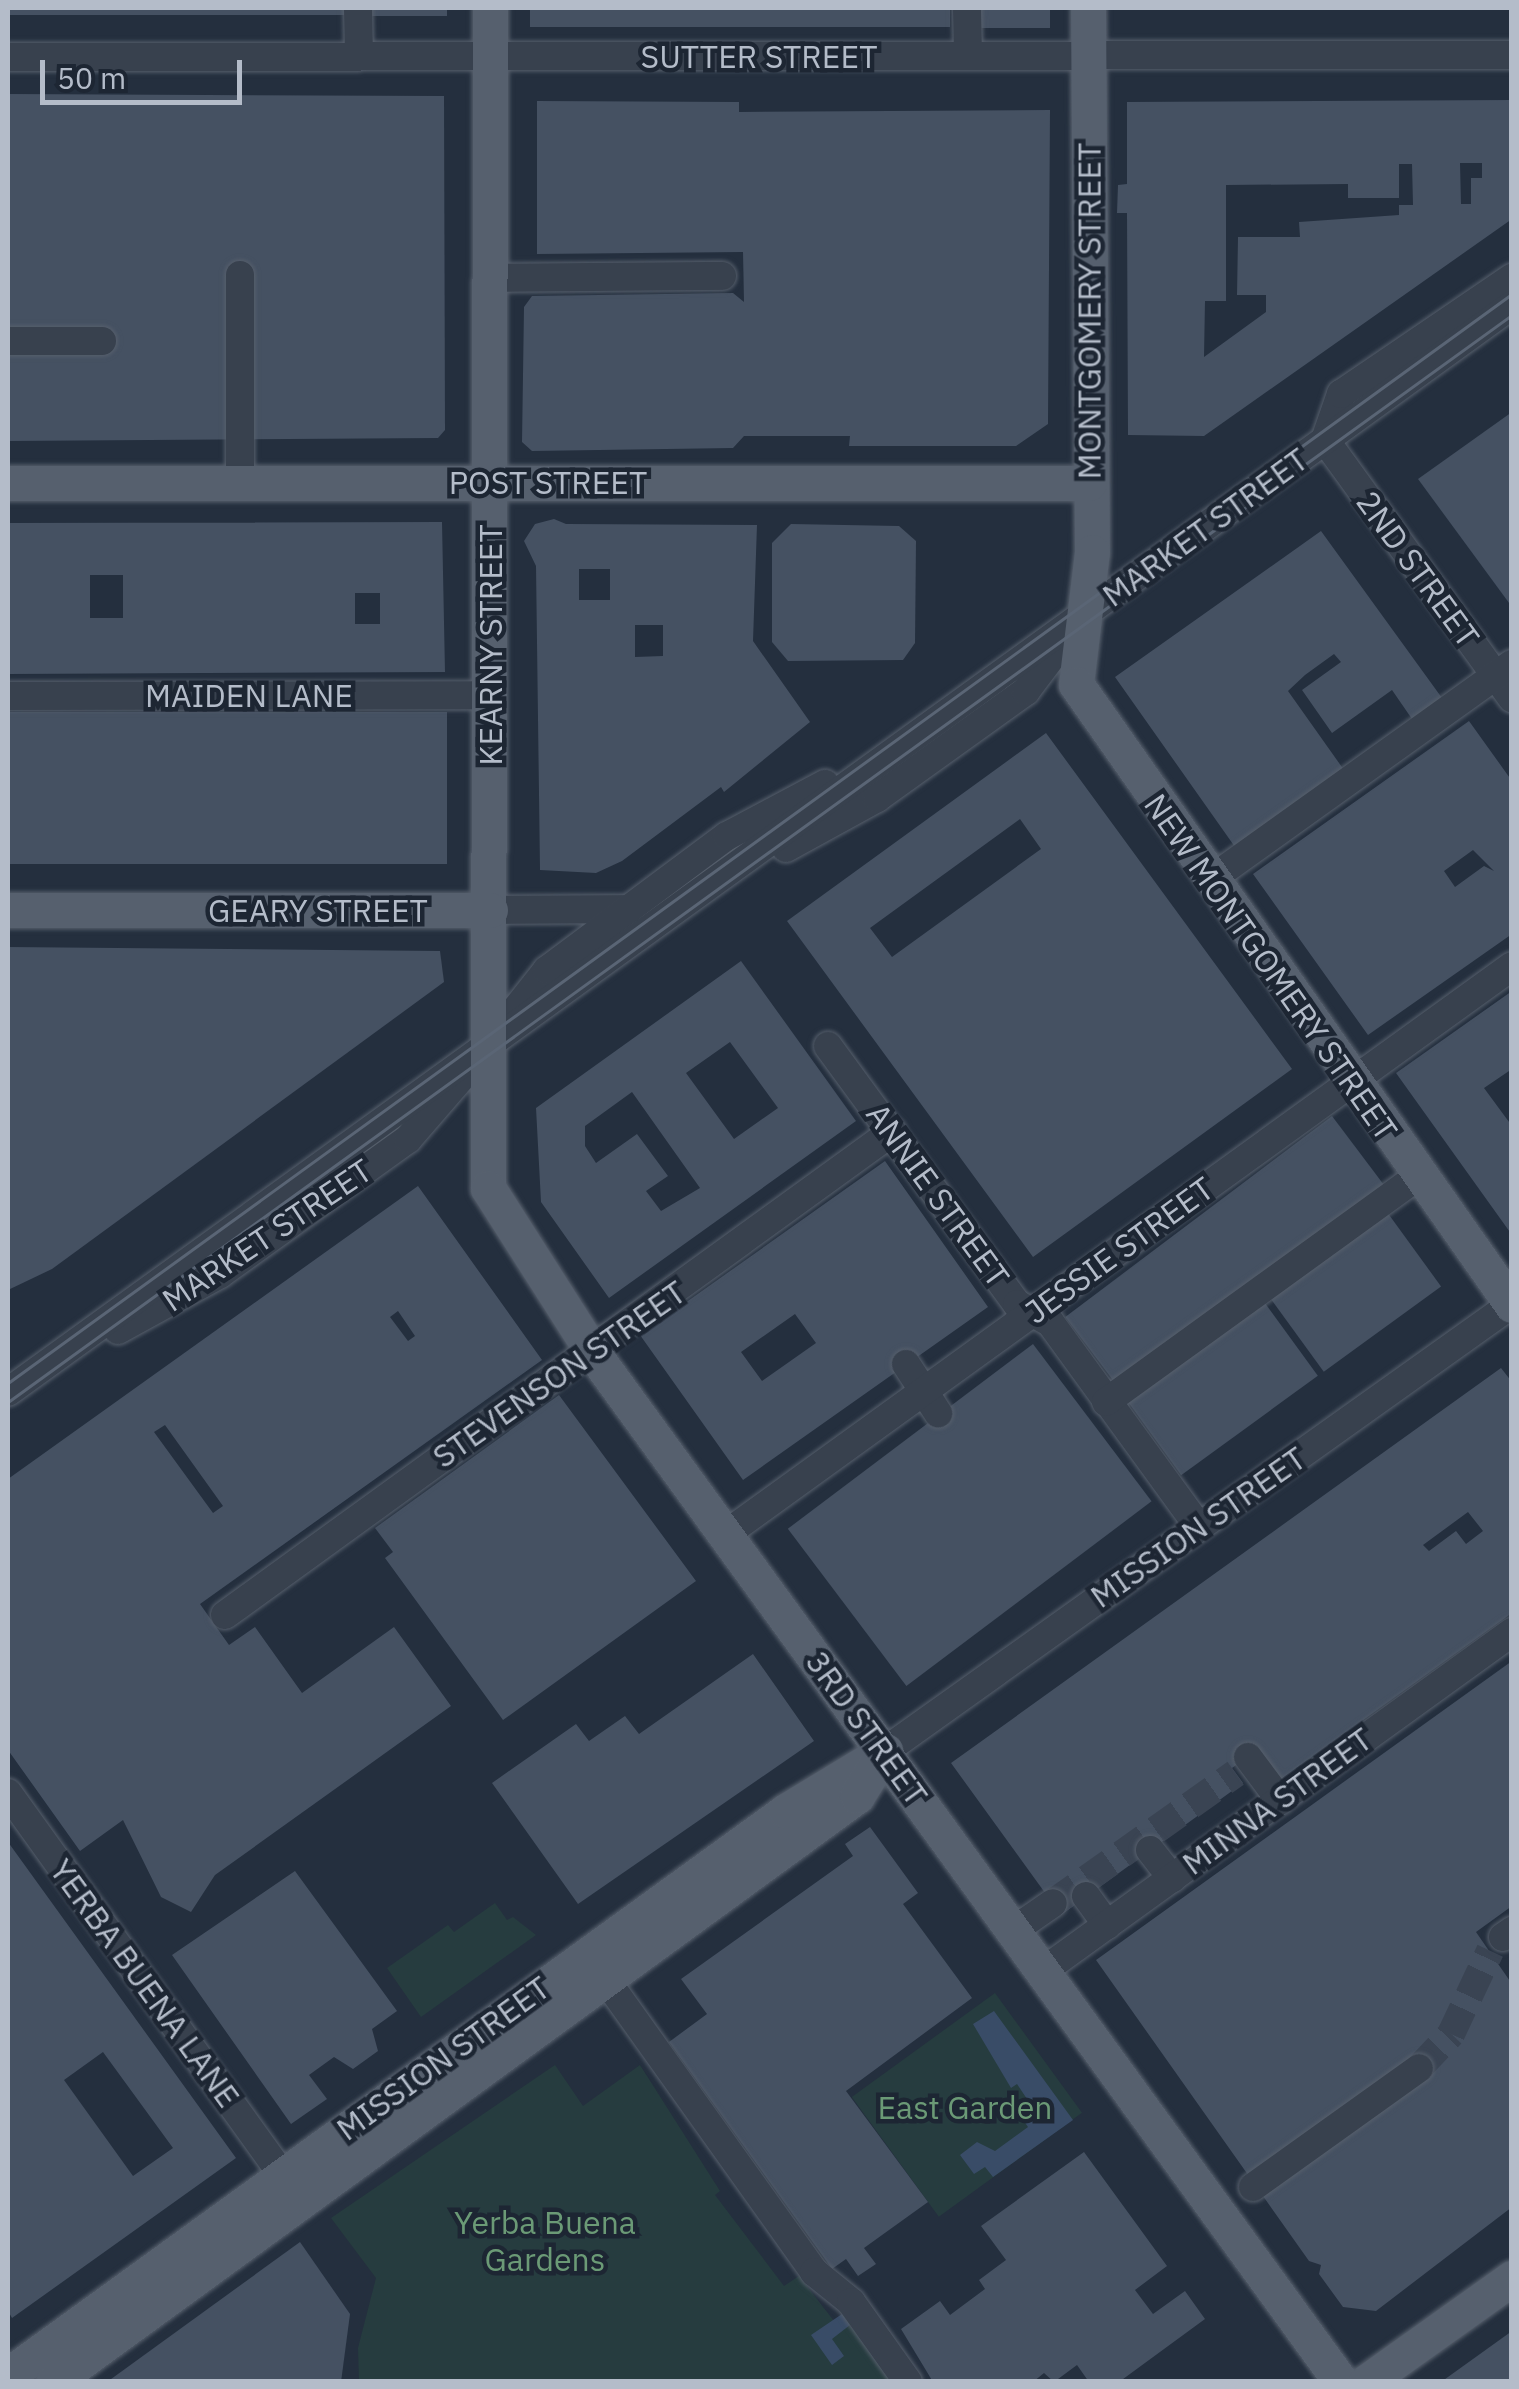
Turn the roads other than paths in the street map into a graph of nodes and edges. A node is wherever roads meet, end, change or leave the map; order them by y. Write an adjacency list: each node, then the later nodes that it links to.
1 (358, 8): 7 (street)
2 (490, 8): 8 (main road, KEARNY STREET)
3 (967, 8): 9 (street)
4 (1088, 8): 5 (main road, MONTGOMERY STREET)
5 (1088, 55): 6 (street, SUTTER STREET); 9 (street, SUTTER STREET); 22 (main road, MONTGOMERY STREET)
6 (1512, 55)
7 (359, 56): 8 (street, SUTTER STREET); 10 (street, SUTTER STREET)
8 (489, 56): 9 (street, SUTTER STREET); 13 (main road, KEARNY STREET)
9 (968, 56)
10 (8, 57)
11 (240, 274): 19 (street)
12 (722, 276): 13 (street)
13 (490, 278): 20 (main road, KEARNY STREET)
14 (1512, 278): 18 (street, MARKET STREET)
15 (1512, 305): 18 (street, MARKET STREET)
16 (8, 341): 17 (street)
17 (102, 341)
18 (1326, 440): 23 (street, MARKET STREET); 24 (street, 2ND STREET)
19 (240, 482): 20 (main road, POST STREET); 21 (main road, POST STREET)
20 (490, 482): 22 (main road, POST STREET); 25 (main road, KEARNY STREET)
21 (8, 483)
22 (1089, 484): 23 (main road, MONTGOMERY STREET)
23 (1084, 614): 27 (street, MARKET STREET); 28 (main road, NEW MONTGOMERY STREET); 30 (street, MARKET STREET)
24 (1506, 679): 28 (street)
25 (490, 695): 26 (street, MAIDEN LANE); 32 (main road, KEARNY STREET)
26 (8, 696)
27 (926, 729): 29 (street, MARKET STREET); 30 (street, MARKET STREET)
28 (1210, 880): 36 (main road, NEW MONTGOMERY STREET)
29 (630, 909): 32 (street, GEARY STREET); 34 (street, MARKET STREET)
30 (676, 909): 34 (street, MARKET STREET)
31 (8, 910): 32 (main road, GEARY STREET)
32 (490, 910): 34 (main road, KEARNY STREET)
33 (1512, 966): 36 (street, JESSIE STREET)
34 (491, 1042): 41 (main road, 3RD STREET); 43 (street, MARKET STREET)
35 (828, 1046): 37 (street, ANNIE STREET)
36 (1353, 1081): 38 (main road, NEW MONTGOMERY STREET); 40 (street, JESSIE STREET)
37 (892, 1132): 40 (street, ANNIE STREET); 41 (street, STEVENSON STREET)
38 (1418, 1176): 39 (main road, NEW MONTGOMERY STREET); 44 (street)
39 (1511, 1305): 46 (street, MISSION STREET)
40 (1032, 1312): 44 (street, ANNIE STREET); 45 (street, JESSIE STREET)
41 (593, 1353): 47 (main road, 3RD STREET); 48 (street, STEVENSON STREET)
42 (906, 1364): 45 (street)
43 (9, 1389)
44 (1106, 1402): 46 (street, ANNIE STREET)
45 (930, 1403): 47 (street, JESSIE STREET)
46 (1199, 1527): 50 (street, MISSION STREET)
47 (726, 1534): 50 (main road, 3RD STREET)
48 (225, 1615)
49 (1512, 1632): 53 (street, MINNA STREET)
50 (885, 1751): 59 (main road, 3RD STREET); 61 (main road, MISSION STREET); 63 (main road, MISSION STREET)
51 (1245, 1764): 53 (street)
52 (8, 1793): 63 (street, YERBA BUENA LANE)
53 (1280, 1800): 55 (street, MINNA STREET)
54 (1150, 1850): 55 (street)
55 (1172, 1878): 58 (street, MINNA STREET)
56 (1086, 1896): 58 (street)
57 (1053, 1904): 59 (street)
58 (1107, 1925): 60 (street, MINNA STREET)
59 (1014, 1930): 60 (main road, 3RD STREET)
60 (1044, 1971): 69 (main road, 3RD STREET)
61 (606, 1980): 67 (main road, MISSION STREET); 68 (street)
62 (1419, 2068): 64 (street)
63 (282, 2174): 66 (main road, MISSION STREET)
64 (1253, 2187)
65 (1512, 2278): 70 (main road)
66 (8, 2374)
67 (53, 2382)
68 (908, 2382)
69 (1341, 2382)
70 (1366, 2382)

